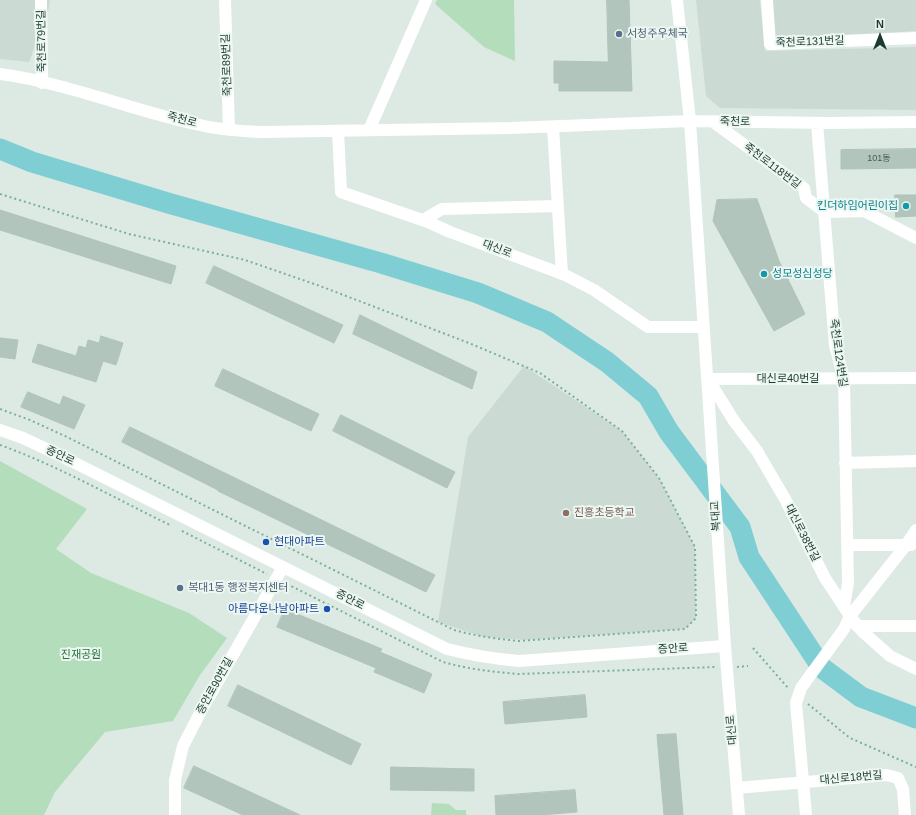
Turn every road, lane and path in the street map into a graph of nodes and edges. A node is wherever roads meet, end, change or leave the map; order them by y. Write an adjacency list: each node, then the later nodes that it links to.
1 (41, 0): 8 (street, 죽천로79번길)
2 (225, 0): 14 (street, 죽천로89번길)
3 (426, 0): 15 (street)
4 (677, 0): 9 (street)
5 (767, 0): 6 (street, 죽천로131번길)
6 (916, 38)
7 (0, 74): 8 (street, 죽천로)
8 (42, 83): 14 (street, 죽천로)
9 (690, 121): 10 (street, 죽천로); 13 (street, 죽천로); 23 (street)
10 (713, 122): 12 (street, 죽천로); 19 (street, 죽천로118번길)
11 (916, 122): 12 (street, 죽천로)
12 (817, 123): 19 (street, 죽천로124번길)
13 (553, 126): 15 (street, 죽천로); 18 (street)
14 (229, 130): 16 (street, 죽천로)
15 (369, 130): 16 (street, 죽천로)
16 (338, 131): 20 (street, 대신로)
17 (0, 194): 27 (path)
18 (558, 206): 20 (street); 22 (street)
19 (825, 212): 21 (street); 25 (street, 죽천로124번길)
20 (423, 220): 22 (street, 대신로)
21 (916, 238)
22 (562, 274): 23 (street, 대신로)
23 (704, 327): 26 (street)
24 (916, 378): 25 (street, 대신로40번길)
25 (844, 379): 26 (street, 대신로40번길); 30 (street, 죽천로124번길)
26 (707, 382): 35 (street, 대신로38번길); 38 (street, 복대교)
27 (0, 409)
28 (0, 430): 34 (street, 증안로)
29 (916, 461): 30 (street)
30 (845, 463): 32 (street, 죽천로124번길)
31 (916, 530): 33 (street)
32 (848, 545): 33 (street); 35 (street, 죽천로124번길)
33 (911, 545): 35 (street)
34 (283, 567): 38 (street, 증안로); 45 (street, 증안로90번길)
35 (847, 611): 36 (street, 대신로38번길); 41 (street)
36 (857, 626): 37 (street); 40 (street, 대신로38번길)
37 (916, 626)
38 (725, 646): 44 (street, 대신로)
39 (753, 648): 41 (path)
40 (916, 669)
41 (800, 692): 42 (path); 43 (street, 대신로18번길)
42 (916, 767)
43 (803, 782): 44 (street, 대신로18번길); 47 (street); 48 (street, 대신로18번길)
44 (737, 788): 46 (street, 대신로)
45 (175, 815)
46 (739, 815)
47 (806, 815)
48 (905, 815)

